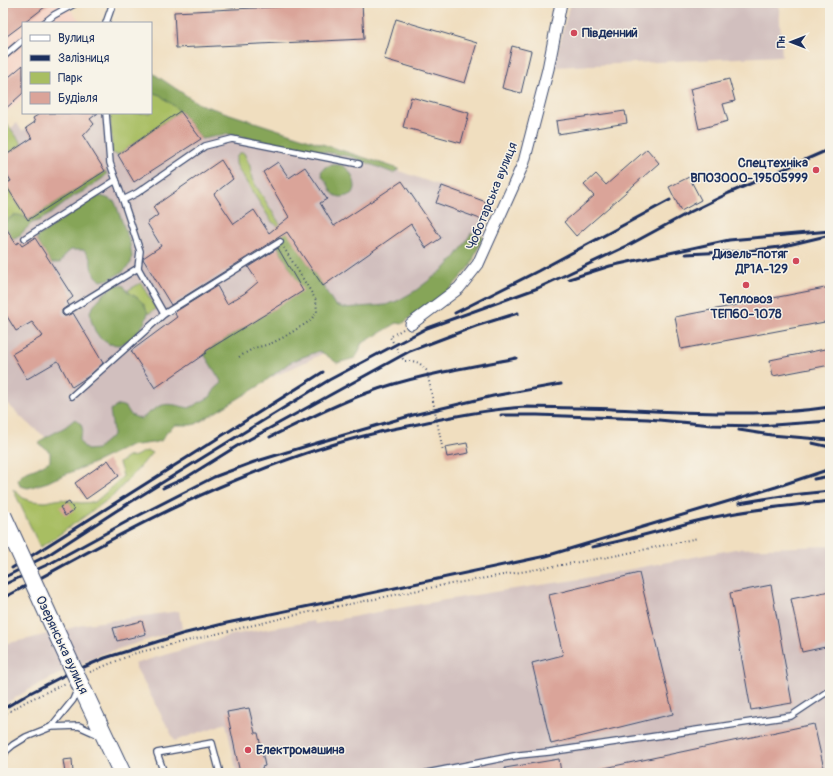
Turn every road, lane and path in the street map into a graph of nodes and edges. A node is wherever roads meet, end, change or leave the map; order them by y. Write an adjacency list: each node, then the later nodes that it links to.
1 (76, 3): 4 (lane)
2 (113, 3): 5 (lane)
3 (561, 3): 17 (street, Чоботарська вулиця)
4 (45, 22)
5 (106, 22)
6 (22, 41): 7 (lane)
7 (3, 57)
8 (106, 114): 10 (lane)
9 (359, 164): 11 (lane)
10 (116, 180): 11 (lane); 12 (lane)
11 (123, 200): 14 (lane)
12 (25, 238)
13 (280, 242): 16 (lane); 18 (path)
14 (138, 268): 15 (lane); 16 (lane)
15 (66, 312)
16 (164, 314): 19 (lane)
17 (411, 324): 20 (path)
18 (239, 357)
19 (72, 396)
20 (443, 452)
21 (3, 516): 23 (main road, Озерянська вулиця, bridge)
22 (698, 538): 23 (path)
23 (79, 680): 25 (path); 26 (lane); 27 (main road, Озерянська вулиця)
24 (830, 690): 32 (lane)
25 (3, 715)
26 (51, 726): 27 (lane); 28 (lane)
27 (106, 738): 29 (main road, Озерянська вулиця)
28 (3, 758)
29 (122, 773)
30 (164, 773): 31 (lane)
31 (220, 773)
32 (427, 773)

